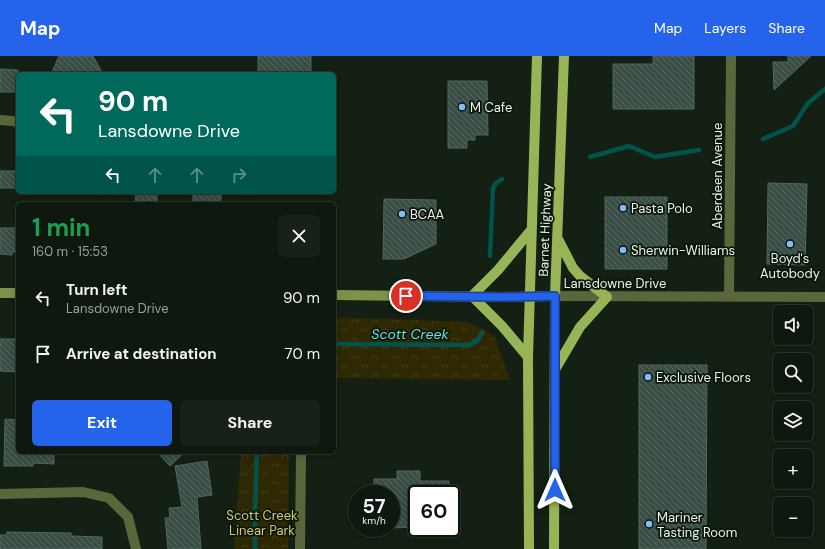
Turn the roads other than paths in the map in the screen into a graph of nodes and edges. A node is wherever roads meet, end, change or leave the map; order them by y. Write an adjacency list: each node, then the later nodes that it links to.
1 (537, 56): 6 (main road, Barnet Highway)
2 (564, 56): 7 (main road, Barnet Highway)
3 (731, 56): 14 (street, Aberdeen Avenue)
4 (0, 120): 5 (street)
5 (16, 122)
6 (532, 229): 11 (main road); 12 (main road, Barnet Highway)
7 (557, 238): 13 (main road, Barnet Highway); 15 (main road)
8 (0, 293): 9 (street)
9 (16, 293)
10 (336, 295): 11 (street, Lansdowne Drive)
11 (472, 296): 12 (street, Lansdowne Drive); 17 (main road)
12 (530, 296): 13 (street, Lansdowne Drive); 17 (main road, Barnet Highway)
13 (555, 296): 15 (street, Lansdowne Drive); 18 (main road, Barnet Highway)
14 (729, 296): 15 (street, Lansdowne Drive); 16 (street, Lansdowne Drive)
15 (607, 297): 18 (main road)
16 (825, 297)
17 (528, 357): 23 (main road, Barnet Highway)
18 (555, 369): 24 (main road, Barnet Highway)
19 (301, 454): 22 (street)
20 (0, 494): 21 (street)
21 (136, 549)
22 (300, 549)
23 (529, 549)
24 (554, 549)

